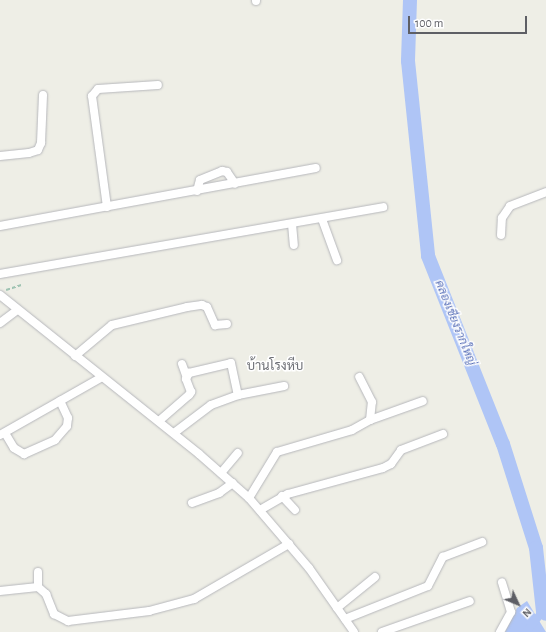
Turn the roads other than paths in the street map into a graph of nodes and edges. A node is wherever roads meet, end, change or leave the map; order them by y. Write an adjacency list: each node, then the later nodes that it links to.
1 (158, 84): 8 (street)
2 (43, 95): 3 (street)
3 (0, 156)
4 (316, 168): 5 (street)
5 (235, 184): 6 (street); 6 (street)
6 (196, 191): 8 (street)
7 (546, 192): 13 (street)
8 (107, 207): 12 (street)
9 (383, 207): 10 (street)
10 (322, 219): 11 (street); 15 (street)
11 (292, 224): 14 (street); 16 (street)
12 (0, 226)
13 (501, 235)
14 (294, 245)
15 (337, 260)
16 (0, 274)
17 (0, 296): 18 (street)
18 (18, 310): 19 (street); 21 (street)
19 (0, 323)
20 (227, 324): 21 (street)
21 (75, 356): 24 (street)
22 (182, 364): 23 (street)
23 (186, 375): 27 (street); 31 (street)
24 (102, 377): 29 (street); 31 (street)
25 (358, 377): 30 (street)
26 (284, 386): 27 (street)
27 (238, 395): 32 (street)
28 (422, 401): 30 (street)
29 (60, 402): 33 (street); 33 (street)
30 (370, 420): 39 (street)
31 (159, 421): 32 (street)
32 (174, 433): 36 (street)
33 (2, 434)
34 (443, 434): 38 (street)
35 (238, 453): 36 (street)
36 (221, 473): 37 (street)
37 (233, 483): 39 (street); 40 (street)
38 (282, 496): 41 (street); 42 (street)
39 (249, 498): 41 (street)
40 (192, 503)
41 (260, 510): 44 (street)
42 (294, 510)
43 (482, 542): 52 (street)
44 (290, 544): 48 (street); 51 (street)
45 (38, 572): 48 (street)
46 (375, 577): 51 (street)
47 (502, 582): 55 (street)
48 (38, 587): 49 (street)
49 (0, 591)
50 (470, 601): 54 (street)
51 (337, 608): 52 (street)
52 (345, 619): 53 (street)
53 (354, 632)
54 (382, 632)
55 (500, 632)

